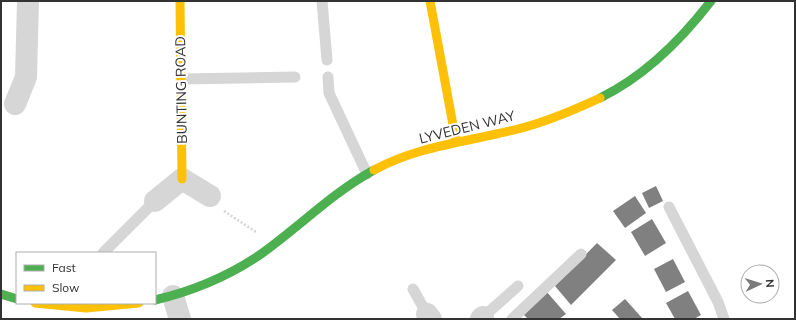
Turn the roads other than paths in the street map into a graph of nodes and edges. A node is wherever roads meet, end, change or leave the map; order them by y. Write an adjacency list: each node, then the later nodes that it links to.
1 (28, 1): 10 (street)
2 (180, 1): 9 (street, BUNTING ROAD)
3 (322, 1): 6 (lane)
4 (430, 1): 11 (street)
5 (711, 1): 11 (street, LYVEDEN WAY)
6 (327, 60)
7 (328, 76): 12 (lane)
8 (295, 77): 9 (lane)
9 (181, 79): 13 (street, BUNTING ROAD)
10 (15, 104)
11 (456, 141): 12 (street, LYVEDEN WAY)
12 (367, 174): 22 (street, LYVEDEN WAY)
13 (182, 179): 14 (street); 15 (street)
14 (210, 196)
15 (155, 201): 17 (lane)
16 (669, 207): 30 (lane)
17 (104, 252)
18 (581, 254): 29 (lane)
19 (518, 286): 27 (lane)
20 (412, 289): 26 (lane)
21 (1, 294): 23 (street)
22 (164, 298): 28 (street)
23 (16, 299)
24 (45, 304): 25 (street)
25 (128, 304)
26 (429, 317)
27 (482, 318)
28 (180, 319)
29 (512, 319)
30 (724, 319)

